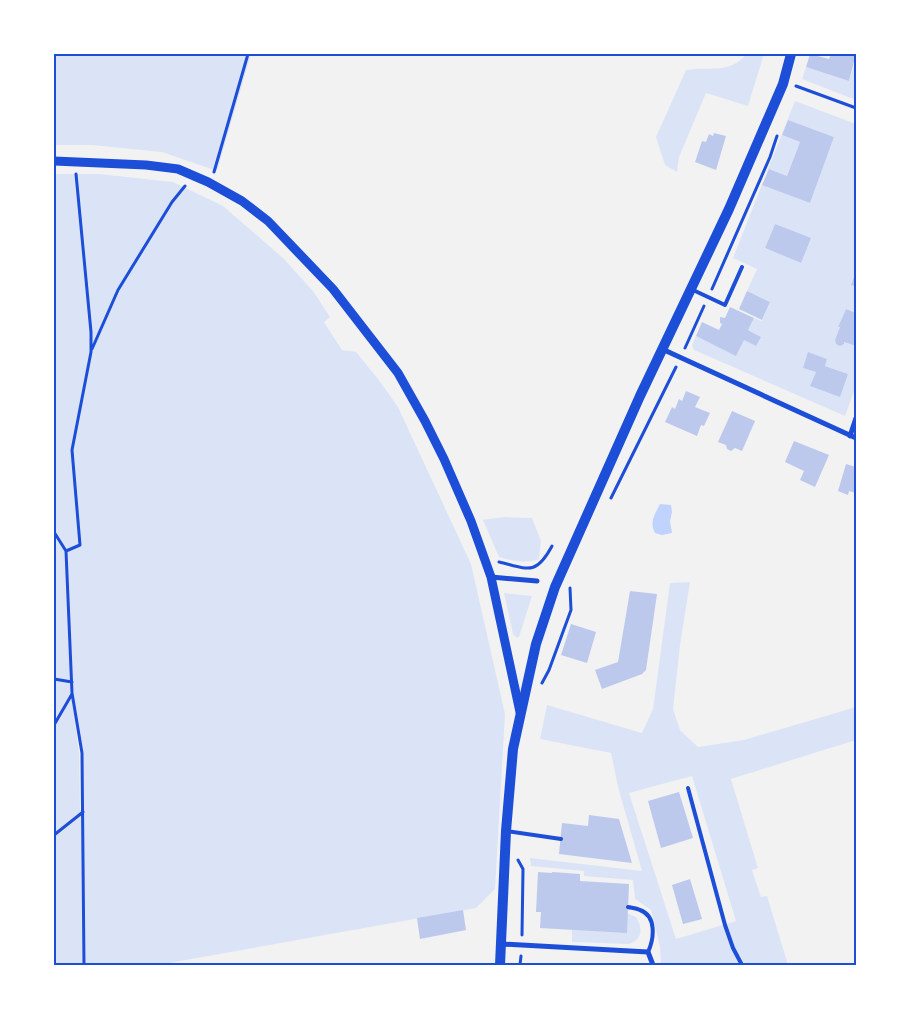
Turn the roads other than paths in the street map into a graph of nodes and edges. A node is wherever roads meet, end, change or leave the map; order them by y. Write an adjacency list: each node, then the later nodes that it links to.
1 (791, 54): 4 (main road)
2 (54, 161): 9 (street)
3 (742, 267): 4 (lane)
4 (691, 289): 5 (main road)
5 (662, 349): 7 (street); 11 (main road)
6 (856, 418): 7 (street)
7 (850, 436): 8 (street)
8 (856, 438)
9 (491, 577): 10 (street); 11 (street)
10 (537, 581)
11 (520, 712): 13 (main road)
12 (688, 788): 20 (lane)
13 (506, 831): 14 (lane); 16 (main road)
14 (560, 839)
15 (628, 907): 17 (lane)
16 (502, 944): 17 (street); 18 (main road)
17 (648, 952): 19 (street)
18 (500, 965)
19 (653, 965)
20 (742, 965)

